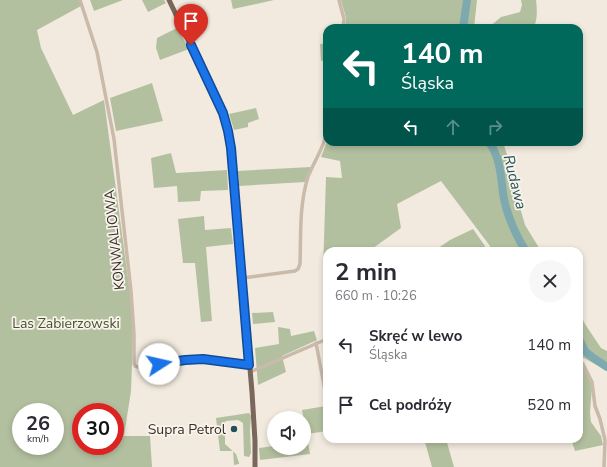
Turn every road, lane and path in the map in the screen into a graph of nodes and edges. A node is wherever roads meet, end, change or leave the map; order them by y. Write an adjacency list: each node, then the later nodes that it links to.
1 (80, 0): 10 (street, KONWALIOWA)
2 (169, 0): 6 (main road)
3 (339, 0): 4 (street)
4 (343, 24)
5 (323, 145): 6 (street)
6 (242, 278): 10 (main road)
7 (323, 340): 8 (street)
8 (316, 343): 11 (street); 12 (street)
9 (583, 364): 14 (street)
10 (249, 365): 11 (main road)
11 (250, 372): 13 (main road)
12 (323, 380)
13 (255, 467)
14 (604, 467)

